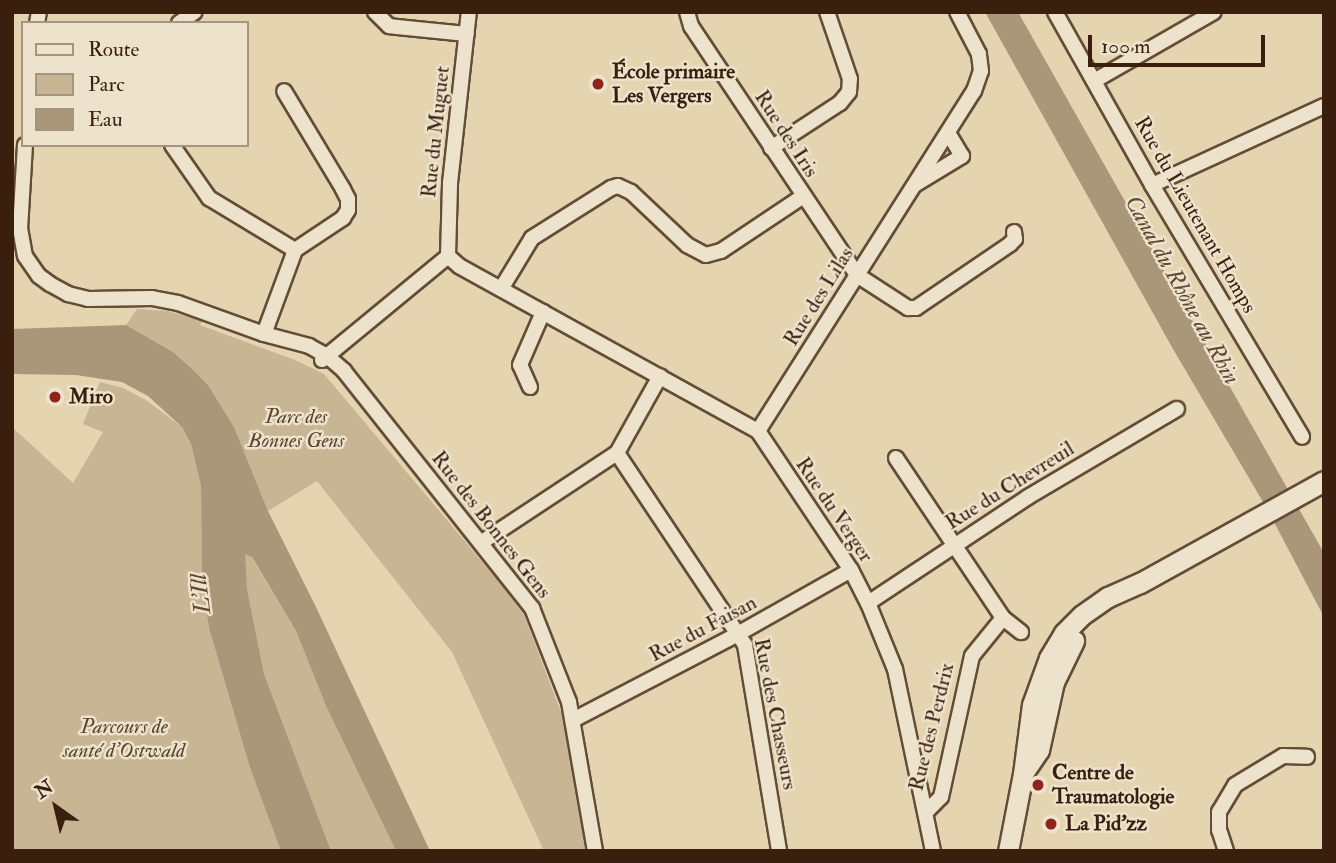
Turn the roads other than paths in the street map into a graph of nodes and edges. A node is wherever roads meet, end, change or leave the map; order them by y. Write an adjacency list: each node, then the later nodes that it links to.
1 (376, 12): 8 (street)
2 (469, 12): 8 (street, Rue du Muguet)
3 (687, 12): 15 (street, Rue des Iris)
4 (827, 12): 15 (street)
5 (957, 12): 12 (street, Rue des Lilas)
6 (1055, 12): 9 (street, Rue du Lieutenant Homps)
7 (1214, 12): 9 (street)
8 (467, 34): 21 (street, Rue du Muguet)
9 (1094, 81): 17 (street, Rue du Lieutenant Homps)
10 (285, 91): 20 (street)
11 (1324, 106): 17 (street)
12 (948, 134): 16 (street, Rue des Lilas); 16 (street, Rue des Lilas)
13 (25, 147): 25 (street, Rue des Bonnes Gens)
14 (173, 147): 20 (street)
15 (771, 148): 18 (street, Rue des Iris)
16 (915, 184): 22 (street, Rue des Lilas)
17 (1152, 185): 31 (street, Rue du Lieutenant Homps)
18 (803, 197): 22 (street, Rue des Iris); 23 (street)
19 (1014, 232): 22 (street)
20 (295, 250): 25 (street)
21 (447, 256): 23 (street, Rue du Verger); 26 (street)
22 (857, 275): 30 (street, Rue des Lilas)
23 (501, 289): 24 (street, Rue du Verger)
24 (543, 312): 27 (street, Rue du Verger); 28 (street)
25 (264, 334): 26 (street, Rue des Bonnes Gens)
26 (324, 358): 35 (street, Rue des Bonnes Gens)
27 (660, 376): 30 (street, Rue du Verger); 32 (street)
28 (530, 387)
29 (1177, 409): 36 (street, Rue du Chevreuil)
30 (758, 431): 37 (street, Rue du Verger)
31 (1302, 438)
32 (617, 453): 35 (street); 41 (street, Rue des Chasseurs)
33 (896, 458): 36 (street)
34 (1324, 481): 48 (main road)
35 (482, 542): 42 (street, Rue des Bonnes Gens)
36 (955, 545): 38 (street, Rue du Chevreuil); 39 (street)
37 (851, 570): 38 (street, Rue du Verger); 41 (street, Rue du Faisan)
38 (868, 603): 44 (street, Rue du Verger)
39 (1003, 618): 40 (street); 44 (street, Rue des Perdrix)
40 (1021, 632)
41 (739, 634): 42 (street, Rue du Faisan); 46 (street, Rue des Chasseurs)
42 (573, 720): 45 (street, Rue des Bonnes Gens)
43 (1307, 757): 49 (street)
44 (926, 812): 47 (street, Rue du Verger)
45 (595, 851)
46 (779, 851)
47 (933, 851)
48 (1008, 851)
49 (1226, 851)

